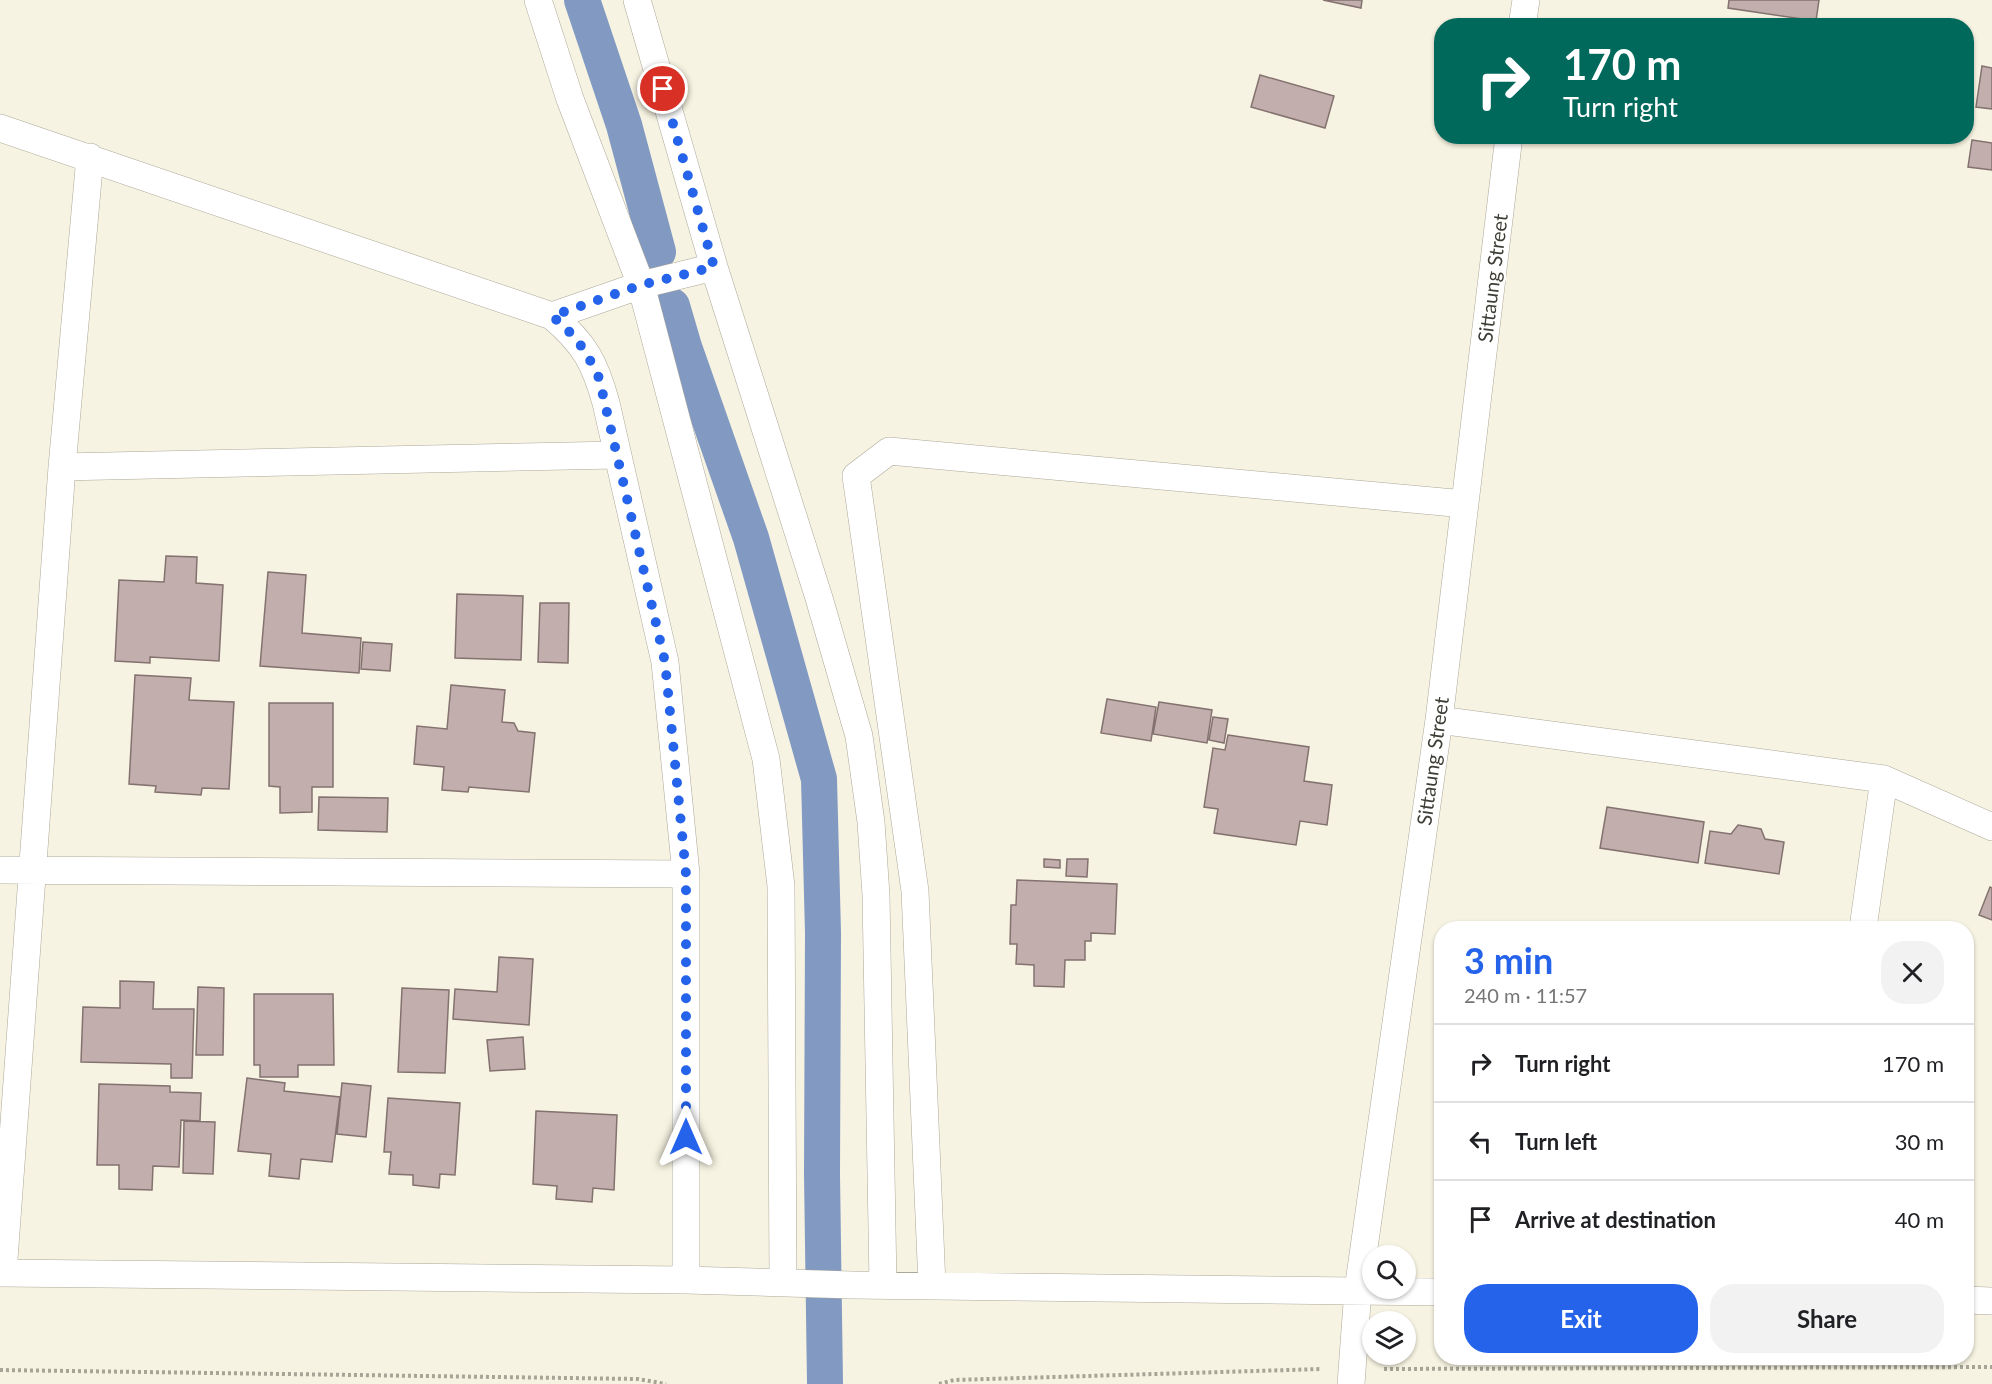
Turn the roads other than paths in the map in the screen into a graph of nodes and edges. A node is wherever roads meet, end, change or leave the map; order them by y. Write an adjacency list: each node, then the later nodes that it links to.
1 (538, 0): 9 (street)
2 (638, 0): 8 (street)
3 (1526, 0): 4 (street)
4 (1523, 18)
5 (0, 128): 7 (street)
6 (1508, 144): 13 (street, Sittaung Street)
7 (90, 158): 10 (street); 12 (street)
8 (714, 267): 9 (street); 24 (street)
9 (641, 285): 10 (street); 23 (street)
10 (552, 316): 11 (street)
11 (617, 455): 12 (street); 19 (street)
12 (62, 467): 18 (street)
13 (1465, 504): 14 (street, Sittaung Street); 25 (street)
14 (1438, 720): 15 (street); 26 (street, Sittaung Street)
15 (1884, 779): 16 (street); 20 (street)
16 (1992, 827)
17 (0, 870): 18 (street)
18 (34, 871): 19 (street); 21 (street)
19 (686, 874): 22 (street)
20 (1864, 921)
21 (2, 1273): 22 (street)
22 (686, 1280): 23 (street)
23 (794, 1284): 24 (street)
24 (884, 1284): 25 (street)
25 (932, 1285): 26 (street)
26 (1358, 1290): 27 (street); 30 (street, Sittaung Street)
27 (1434, 1292)
28 (1974, 1300): 29 (street)
29 (1992, 1301)
30 (1352, 1376)

